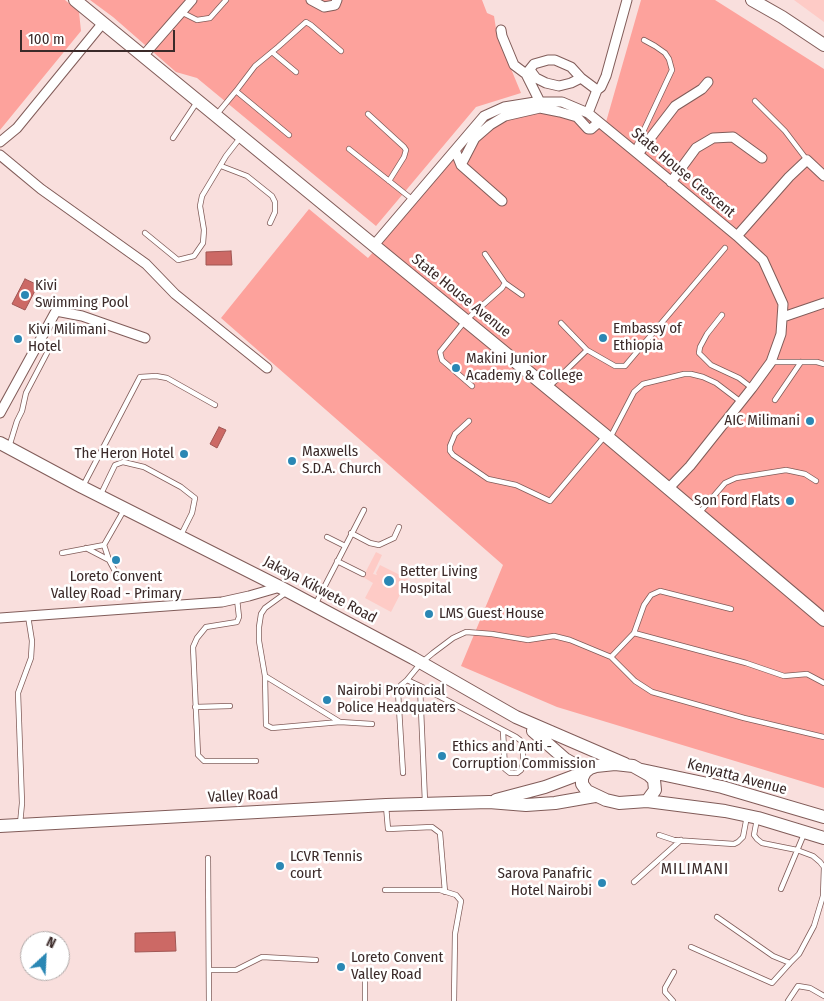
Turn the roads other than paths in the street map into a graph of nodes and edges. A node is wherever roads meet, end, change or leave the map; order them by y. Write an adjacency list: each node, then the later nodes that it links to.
1 (75, 0): 9 (main road, State House Avenue)
2 (192, 0): 8 (street)
3 (226, 0): 8 (lane)
4 (311, 0): 5 (street)
5 (337, 0)
6 (627, 0): 20 (street)
7 (752, 0): 12 (main road)
8 (181, 12): 15 (street)
9 (102, 24): 15 (main road, State House Avenue); 32 (street)
10 (501, 30): 17 (street)
11 (644, 40): 35 (lane)
12 (824, 45)
13 (341, 50): 14 (lane)
14 (272, 52): 16 (lane); 21 (lane)
15 (143, 56): 22 (main road, State House Avenue)
16 (296, 72)
17 (528, 72): 18 (street); 18 (street); 24 (street)
18 (581, 78): 20 (street)
19 (708, 82): 35 (street)
20 (597, 90): 25 (street)
21 (236, 91): 27 (lane); 29 (lane)
22 (198, 100): 27 (main road, State House Avenue); 31 (lane)
23 (755, 101): 38 (lane)
24 (540, 102): 25 (street, State House Crescent); 34 (street, State House Crescent)
25 (588, 113): 28 (street, State House Crescent)
26 (368, 114): 42 (lane)
27 (216, 116): 30 (main road, State House Avenue)
28 (599, 122): 35 (street, State House Crescent); 39 (street)
29 (289, 135)
30 (241, 136): 40 (lane); 49 (main road, State House Avenue)
31 (173, 138)
32 (0, 142)
33 (349, 148): 42 (lane)
34 (455, 150): 39 (street); 44 (street, State House Crescent)
35 (636, 152): 43 (street, State House Crescent)
36 (0, 155): 65 (street)
37 (762, 158): 43 (street)
38 (806, 160): 41 (street); 48 (street)
39 (461, 165): 45 (street)
40 (220, 166): 46 (lane); 47 (lane)
41 (824, 176)
42 (389, 181): 44 (lane)
43 (671, 182): 48 (street, State House Crescent)
44 (413, 200): 49 (street, State House Crescent)
45 (502, 201)
46 (270, 224)
47 (144, 233)
48 (737, 236): 56 (street, State House Crescent)
49 (374, 245): 57 (main road, State House Avenue)
50 (725, 248): 60 (lane)
51 (485, 254): 52 (lane)
52 (505, 283): 53 (lane); 57 (lane)
53 (522, 295)
54 (824, 303): 56 (street)
55 (722, 315): 68 (lane)
56 (784, 317): 62 (street, State House Crescent)
57 (465, 320): 66 (lane); 67 (main road, State House Avenue)
58 (561, 323): 60 (lane)
59 (145, 338): 72 (street)
60 (587, 350): 67 (lane)
61 (48, 353): 75 (lane)
62 (771, 362): 63 (lane); 68 (street, State House Crescent)
63 (801, 362): 64 (lane); 69 (lane)
64 (824, 364)
65 (266, 368)
66 (472, 386)
67 (548, 388): 74 (main road, State House Avenue)
68 (752, 388): 70 (street, State House Crescent)
69 (775, 400)
70 (741, 402): 74 (lane); 78 (street, State House Crescent)
71 (214, 405): 77 (lane)
72 (0, 413)
73 (469, 420): 74 (lane)
74 (607, 438): 78 (main road, State House Avenue)
75 (4, 446): 77 (main road, Jakaya Kikwete Road)
76 (816, 481): 82 (lane)
77 (82, 487): 79 (main road, Jakaya Kikwete Road)
78 (668, 489): 82 (main road, State House Avenue)
79 (100, 496): 80 (main road, Jakaya Kikwete Road); 85 (lane)
80 (125, 508): 85 (main road, Jakaya Kikwete Road); 87 (lane)
81 (364, 510): 84 (lane)
82 (698, 515): 101 (main road, State House Avenue)
83 (399, 528): 84 (lane)
84 (351, 533): 88 (lane)
85 (181, 536): 95 (main road, Jakaya Kikwete Road)
86 (326, 537): 88 (lane)
87 (104, 545): 89 (lane); 91 (lane)
88 (345, 546): 92 (lane)
89 (86, 548): 90 (lane); 91 (lane)
90 (62, 553)
91 (109, 560): 93 (lane)
92 (337, 561): 94 (lane); 97 (lane)
93 (116, 573)
94 (363, 574)
95 (284, 589): 96 (street); 97 (main road, Jakaya Kikwete Road); 105 (lane)
96 (237, 599): 99 (street); 110 (lane)
97 (314, 606): 104 (main road, Jakaya Kikwete Road)
98 (731, 609): 102 (lane)
99 (28, 616): 100 (street); 129 (lane)
100 (0, 618)
101 (824, 620)
102 (634, 633): 103 (lane); 107 (lane)
103 (611, 657): 104 (lane); 115 (lane)
104 (421, 663): 106 (lane); 111 (main road, Jakaya Kikwete Road)
105 (265, 676): 112 (lane); 112 (lane)
106 (407, 680): 108 (lane); 120 (lane)
107 (824, 683)
108 (420, 686): 114 (lane); 124 (lane)
109 (230, 706): 110 (lane)
110 (195, 707): 116 (lane)
111 (516, 717): 117 (main road, Jakaya Kikwete Road); 118 (main road)
112 (340, 722): 113 (lane)
113 (372, 724)
114 (503, 731): 114 (lane)
115 (824, 737)
116 (256, 761)
117 (625, 764): 118 (main road, Valley Road); 119 (main road, Kenyatta Avenue)
118 (587, 770): 121 (main road); 123 (main road, Valley Road)
119 (642, 770): 122 (main road); 126 (main road, Kenyatta Avenue)
120 (403, 773)
121 (596, 796): 122 (main road); 123 (main road, Valley Road)
122 (647, 801): 127 (main road)
123 (489, 802): 124 (main road, Valley Road)
124 (425, 804): 125 (main road, Valley Road)
125 (386, 805): 129 (main road, Valley Road); 141 (lane)
126 (790, 807): 128 (main road, Kenyatta Avenue); 131 (main road)
127 (752, 816): 131 (main road); 135 (lane); 136 (lane)
128 (824, 817)
129 (20, 824): 130 (main road, Valley Road)
130 (0, 826)
131 (785, 826): 132 (main road)
132 (805, 832): 134 (main road); 136 (lane)
133 (659, 835): 135 (lane)
134 (824, 838)
135 (680, 840): 138 (lane)
136 (797, 850): 139 (lane); 145 (lane)
137 (208, 858): 146 (lane)
138 (634, 882)
139 (781, 889)
140 (385, 890): 141 (lane)
141 (445, 892): 152 (lane)
142 (717, 917): 145 (lane)
143 (691, 947): 145 (lane)
144 (316, 960): 146 (lane)
145 (790, 963)
146 (209, 970): 150 (lane)
147 (674, 972): 153 (lane)
148 (365, 976): 151 (lane)
149 (824, 996): 154 (lane)
150 (209, 1001)
151 (365, 1001)
152 (454, 1001)
153 (673, 1001)
154 (788, 1001)

